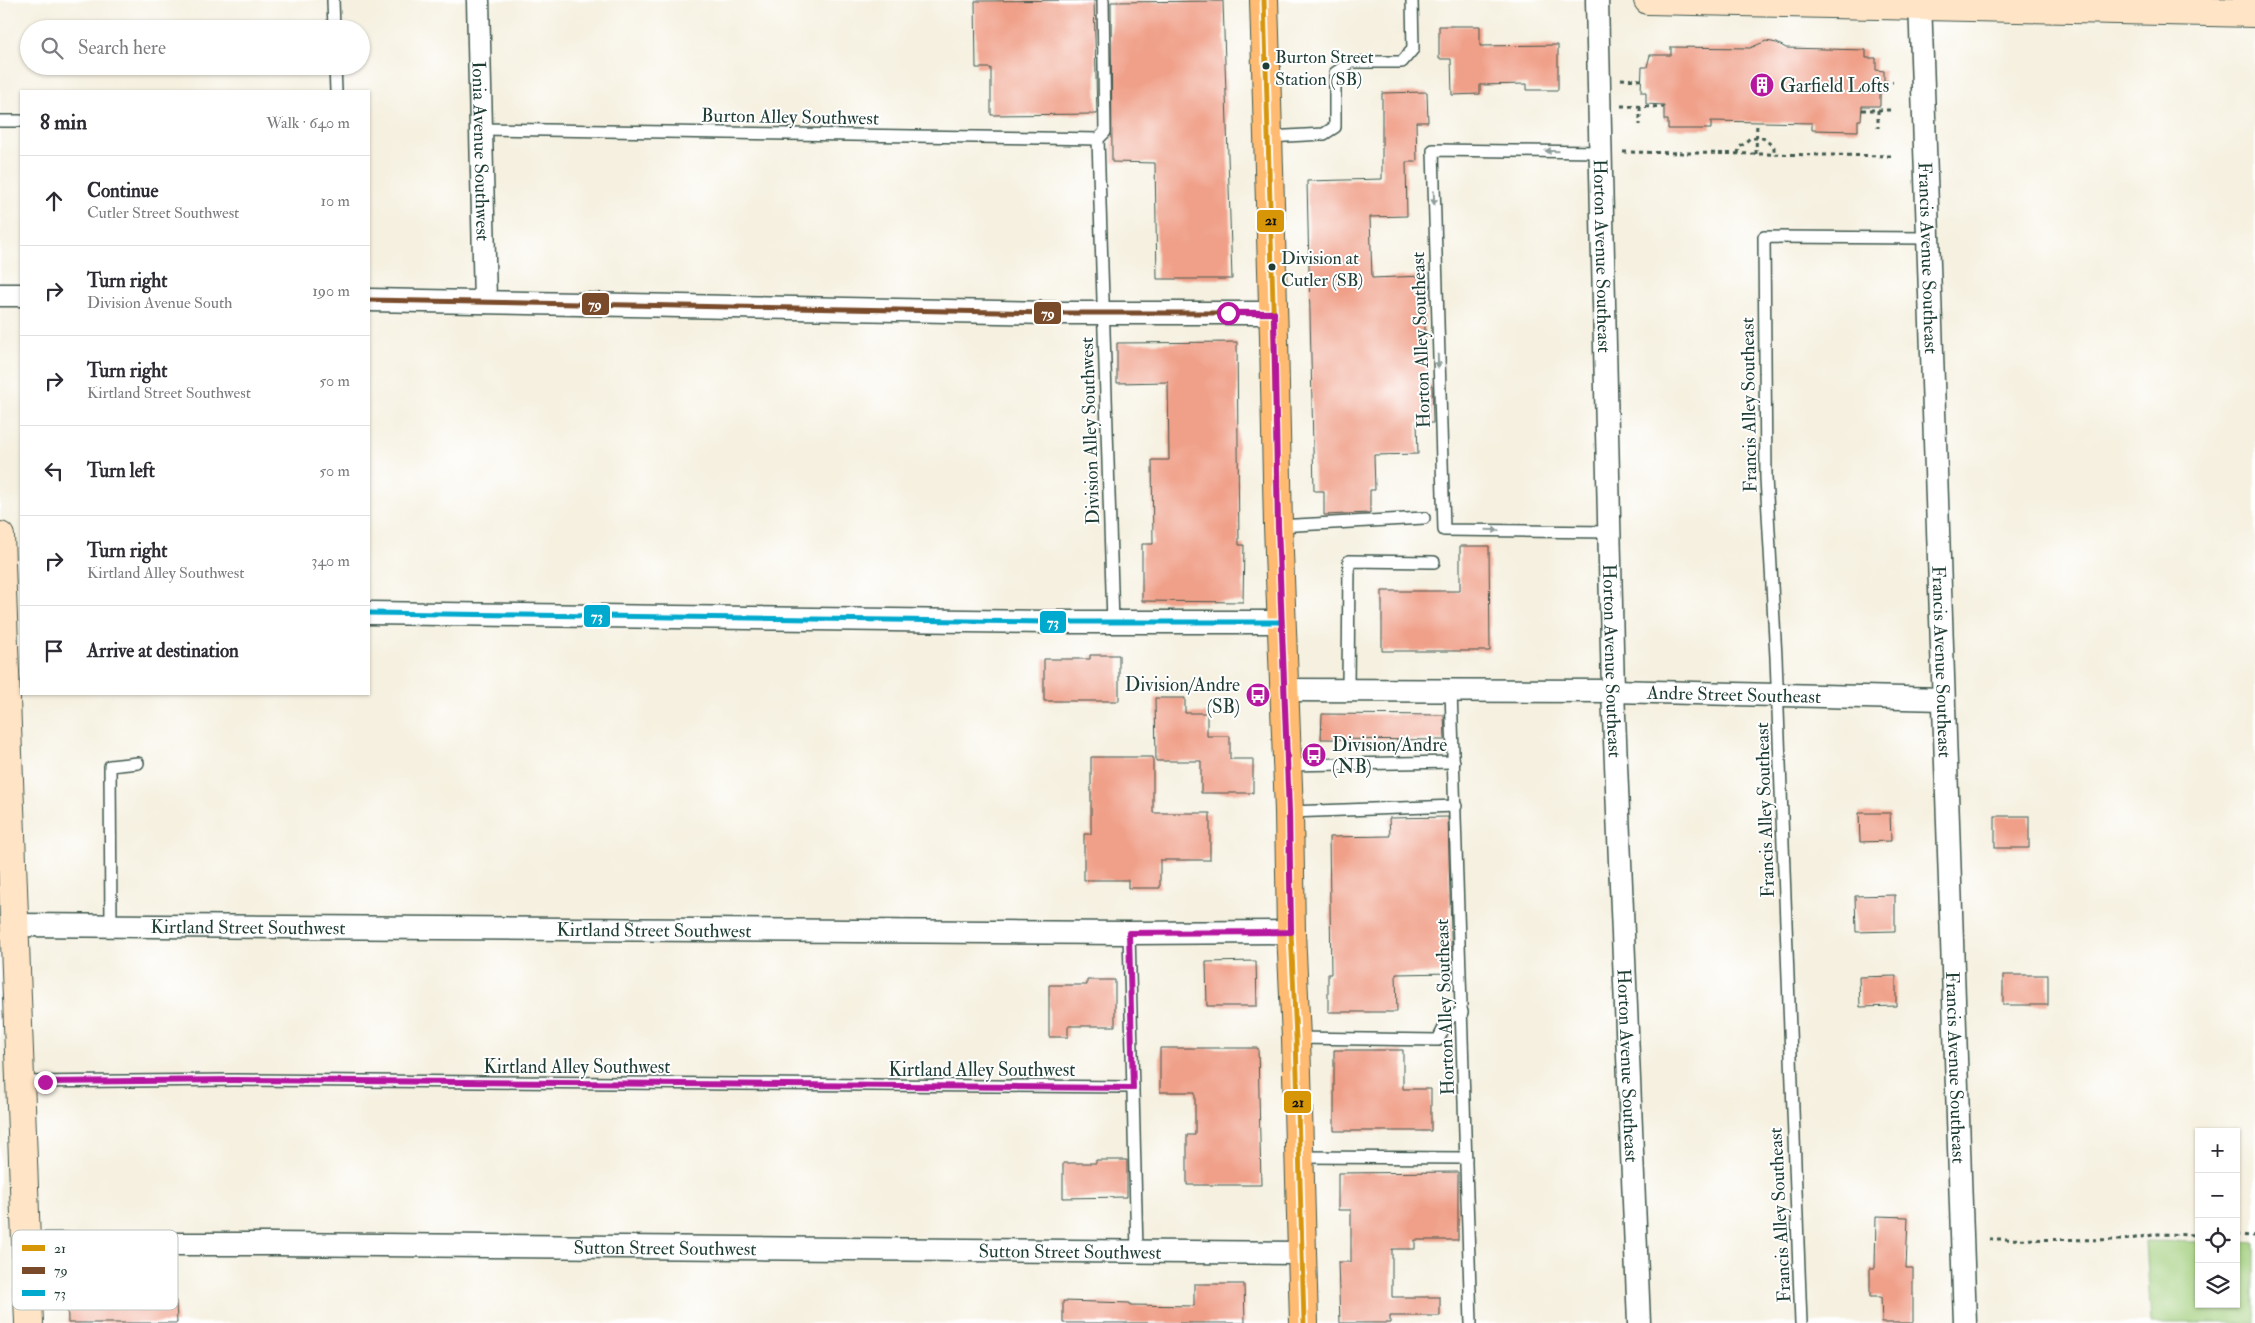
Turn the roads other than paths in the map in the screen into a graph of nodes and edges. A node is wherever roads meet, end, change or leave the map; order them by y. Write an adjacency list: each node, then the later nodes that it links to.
1 (333, 0): 10 (lane)
2 (478, 0): 15 (street, Ionia Avenue Southwest)
3 (1103, 0): 17 (lane, Division Alley Southwest)
4 (1264, 0): 16 (main road)
5 (1412, 0): 16 (lane)
6 (1598, 0): 18 (street, Horton Avenue Southeast)
7 (1648, 0): 8 (street)
8 (1921, 2): 9 (street); 19 (street, Francis Avenue Southeast)
9 (2252, 8)
10 (334, 20)
11 (336, 75): 12 (lane)
12 (336, 90)
13 (0, 121): 14 (lane)
14 (20, 121)
15 (480, 129): 17 (lane, Burton Alley Southwest); 23 (street, Ionia Avenue Southwest)
16 (1268, 136): 25 (main road)
17 (1098, 139): 24 (lane, Division Alley Southwest)
18 (1612, 152): 28 (street, Horton Avenue Southeast); 28 (lane, Horton Alley Southeast, one-way to 28)
19 (1928, 238): 39 (lane, Francis Alley Southeast); 40 (street, Francis Avenue Southeast)
20 (0, 295): 21 (street)
21 (20, 295)
22 (370, 300): 23 (street)
23 (485, 302): 24 (street)
24 (1103, 313): 25 (street); 33 (lane, Division Alley Southwest)
25 (1274, 313): 27 (main road)
26 (1424, 518): 27 (lane)
27 (1278, 526): 34 (main road)
28 (1610, 532): 38 (street, Horton Avenue Southeast)
29 (0, 536): 31 (street)
30 (1434, 562): 36 (lane)
31 (12, 608): 46 (street)
32 (370, 613): 33 (street)
33 (1113, 622): 34 (street)
34 (1281, 622): 35 (main road)
35 (1284, 690): 36 (street, Andre Street Southeast); 43 (main road)
36 (1348, 690): 37 (street, Andre Street Southeast)
37 (1451, 690): 38 (street, Andre Street Southeast); 41 (lane, Horton Alley Southeast)
38 (1613, 691): 39 (street, Andre Street Southeast); 64 (street, Horton Avenue Southeast)
39 (1777, 694): 40 (street, Andre Street Southeast); 65 (lane, Francis Alley Southeast)
40 (1943, 699): 66 (street, Francis Avenue Southeast)
41 (1454, 762): 43 (lane); 44 (lane, Horton Alley Southeast)
42 (138, 763): 47 (lane)
43 (1287, 765): 45 (main road)
44 (1456, 806): 45 (lane); 50 (lane, Horton Alley Southeast)
45 (1289, 812): 48 (main road)
46 (16, 925): 47 (street, Kirtland Street Southwest); 52 (street)
47 (111, 926): 49 (street, Kirtland Street Southwest)
48 (1291, 932): 49 (street, Kirtland Street Southwest); 51 (main road)
49 (1129, 933): 53 (lane)
50 (1462, 1012): 51 (lane); 55 (lane, Horton Alley Southeast)
51 (1296, 1038): 54 (main road)
52 (21, 1082): 53 (lane, Kirtland Alley Southwest); 56 (street)
53 (1133, 1088): 58 (lane)
54 (1300, 1157): 55 (lane); 59 (main road)
55 (1466, 1158): 63 (lane, Horton Alley Southeast)
56 (26, 1230)
57 (178, 1244): 58 (street, Sutton Street Southwest)
58 (1137, 1250): 59 (street, Sutton Street Southwest)
59 (1302, 1253): 62 (main road)
60 (29, 1310): 61 (street)
61 (29, 1323)
62 (1304, 1323)
63 (1471, 1323)
64 (1639, 1323)
65 (1802, 1323)
66 (1966, 1323)

